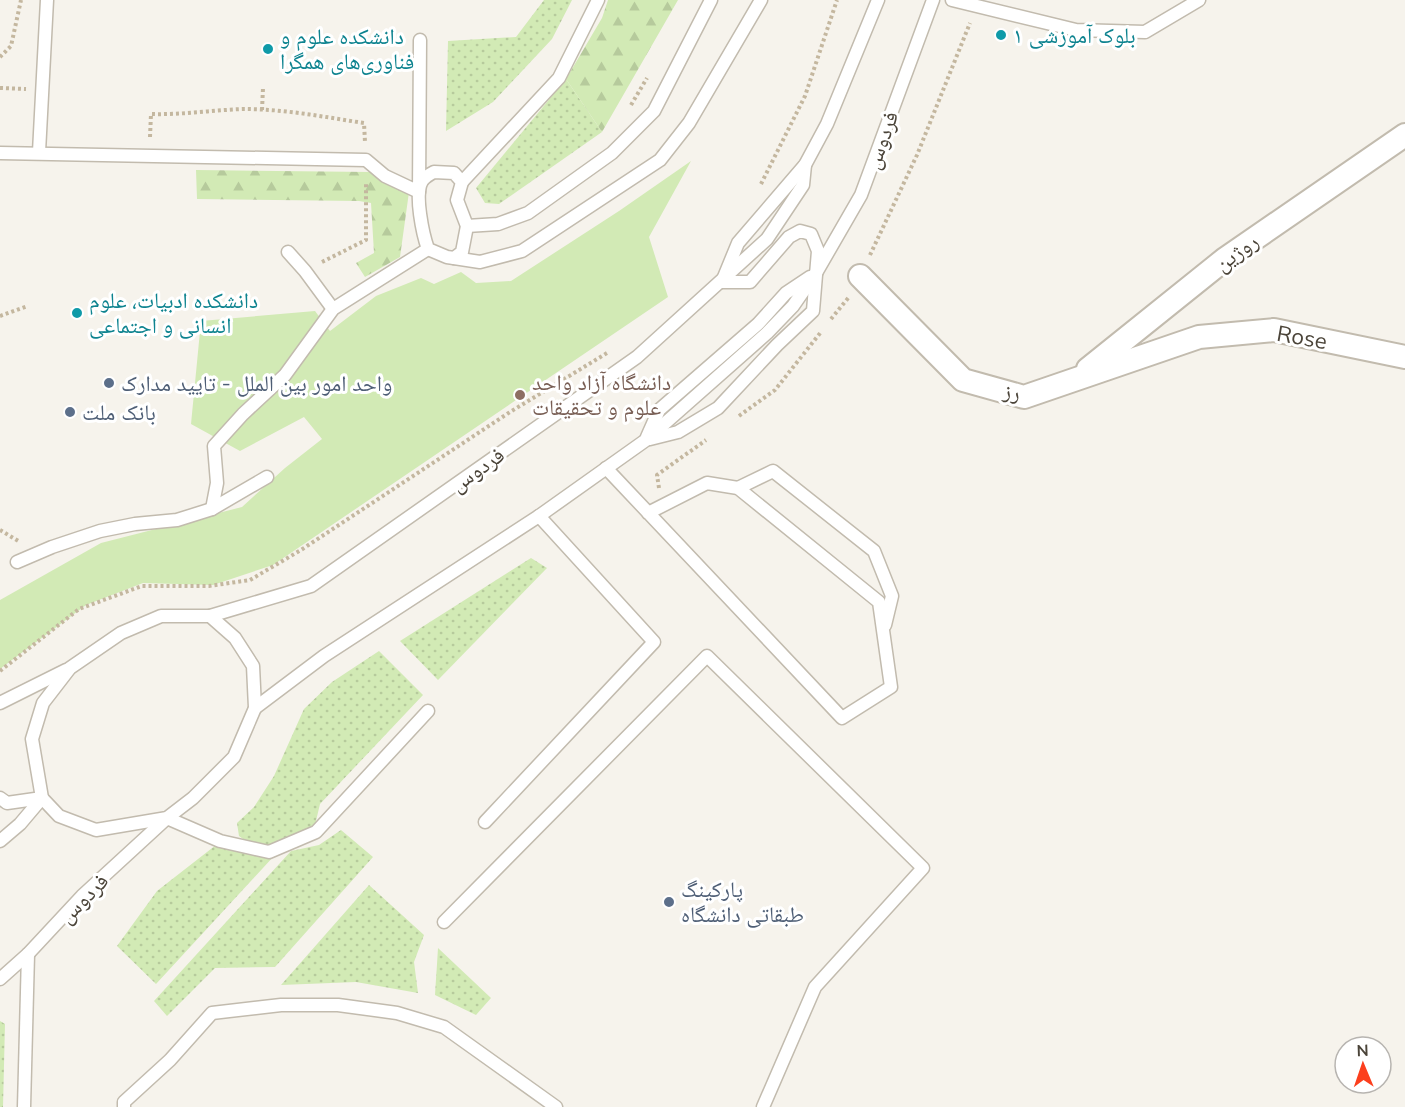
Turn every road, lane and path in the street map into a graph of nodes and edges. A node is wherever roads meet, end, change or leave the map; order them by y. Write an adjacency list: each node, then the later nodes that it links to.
1 (21, 0): 12 (path)
2 (47, 0): 16 (lane)
3 (598, 0): 26 (lane)
4 (711, 0): 29 (lane)
5 (761, 0): 32 (lane)
6 (837, 0): 28 (path)
7 (878, 0): 24 (lane)
8 (933, 0): 34 (lane, فردوس)
9 (952, 0): 10 (lane)
10 (1199, 0)
11 (420, 40): 27 (lane)
12 (0, 57)
13 (648, 77): 18 (path)
14 (0, 88): 16 (path)
15 (263, 88): 17 (path)
16 (42, 89): 20 (lane)
17 (262, 110): 22 (path); 23 (path)
18 (626, 115)
19 (1405, 135): 43 (street, روژین)
20 (39, 152): 21 (lane); 22 (lane)
21 (0, 153)
22 (149, 155): 23 (lane)
23 (366, 160): 27 (lane)
24 (805, 165): 36 (lane); 36 (lane, فردوس)
25 (366, 175): 33 (path)
26 (462, 182): 27 (lane); 29 (lane)
27 (419, 192): 30 (lane)
28 (756, 195)
29 (467, 226): 32 (lane)
30 (428, 249): 32 (lane); 38 (lane)
31 (288, 252): 33 (lane)
32 (454, 258)
33 (305, 271): 38 (lane)
34 (816, 273): 36 (lane); 44 (lane, فردوس); 44 (lane)
35 (860, 276): 43 (street, رز)
36 (721, 282): 52 (lane, فردوس)
37 (28, 306): 39 (path)
38 (333, 309): 48 (lane)
39 (0, 316)
40 (1199, 337): 42 (street, Rose); 43 (street, رز)
41 (611, 350): 55 (path)
42 (1405, 357)
43 (1075, 380)
44 (646, 440): 45 (lane)
45 (606, 468): 49 (lane); 50 (lane)
46 (267, 477): 48 (lane)
47 (738, 488): 49 (lane); 53 (lane); 53 (lane)
48 (212, 509): 51 (lane)
49 (648, 513): 53 (lane)
50 (539, 516): 57 (lane); 62 (lane)
51 (17, 562)
52 (210, 616): 54 (lane, فردوس); 57 (lane)
53 (883, 632)
54 (70, 668): 56 (lane); 60 (lane)
55 (0, 670)
56 (0, 703)
57 (255, 708): 61 (lane, فردوس)
58 (428, 711): 61 (lane)
59 (0, 798): 60 (lane)
60 (42, 798): 61 (lane); 63 (lane)
61 (167, 818): 65 (lane, فردوس)
62 (485, 822)
63 (0, 841)
64 (444, 922): 70 (lane)
65 (28, 954): 66 (lane, فردوس); 67 (lane)
66 (0, 979)
67 (24, 1107)
68 (124, 1107): 69 (lane)
69 (556, 1107)
70 (763, 1107)

